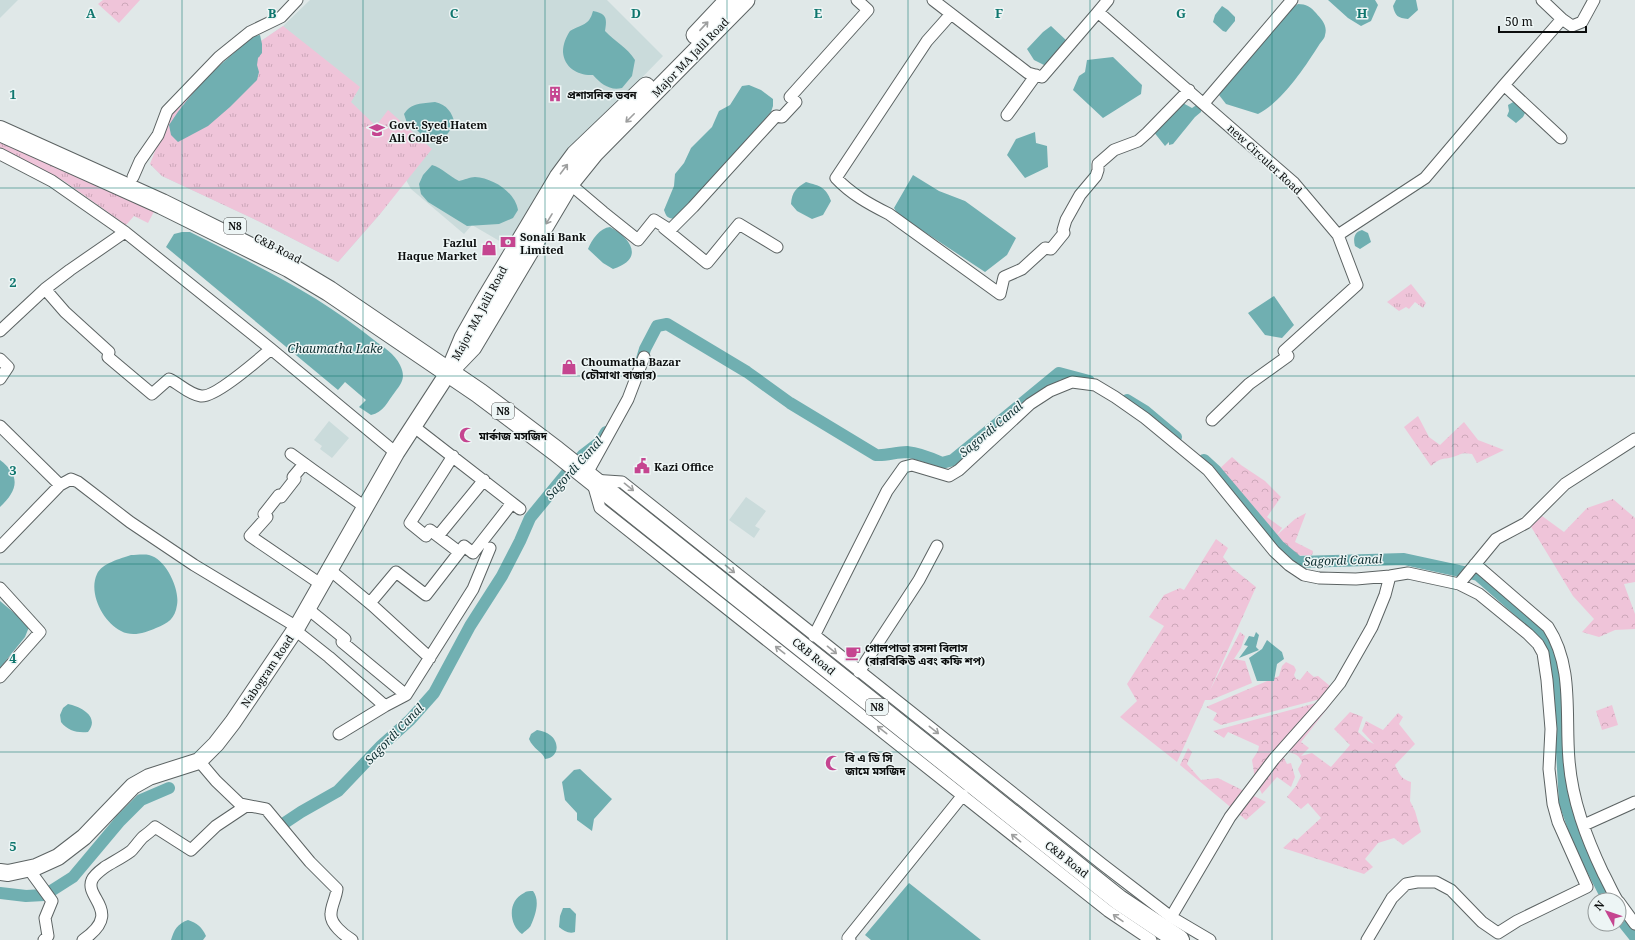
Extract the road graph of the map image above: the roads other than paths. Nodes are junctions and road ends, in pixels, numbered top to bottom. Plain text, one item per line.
1 (297, 0) edge
2 (728, 0) edge
3 (746, 0) edge
4 (857, 0) edge
5 (933, 0) edge
6 (1108, 0) edge
7 (1292, 0) edge
8 (1542, 0) edge
9 (1594, 0) edge
10 (1098, 12) junction
11 (951, 14) junction
12 (1562, 19) junction
13 (1036, 75) junction
14 (1504, 85) junction
15 (1189, 90) junction
16 (1204, 103) junction
17 (1007, 115) dead end
18 (0, 117) edge
19 (0, 131) edge
20 (1560, 138) dead end
21 (0, 154) edge
22 (133, 177) junction
23 (570, 184) junction
24 (654, 220) junction
25 (125, 232) junction
26 (1338, 235) junction
27 (777, 248) dead end
28 (45, 289) junction
29 (0, 331) edge
30 (272, 349) junction
31 (644, 357) dead end
32 (0, 359) edge
33 (448, 373) junction
34 (0, 379) edge
35 (1212, 420) dead end
36 (0, 426) edge
37 (413, 426) junction
38 (1635, 439) edge
39 (396, 453) junction
40 (292, 454) dead end
41 (453, 456) junction
42 (304, 464) junction
43 (586, 475) junction
44 (484, 480) junction
45 (60, 485) junction
46 (366, 507) junction
47 (438, 536) junction
48 (937, 546) dead end
49 (0, 547) edge
50 (490, 548) dead end
51 (459, 552) junction
52 (1475, 564) junction
53 (330, 570) junction
54 (1390, 576) junction
55 (322, 584) junction
56 (1459, 584) junction
57 (0, 588) edge
58 (370, 604) junction
59 (308, 609) junction
60 (296, 628) junction
61 (814, 636) junction
62 (430, 658) junction
63 (860, 672) junction
64 (0, 677) edge
65 (406, 696) junction
66 (385, 706) junction
67 (339, 734) dead end
68 (200, 761) junction
69 (963, 794) junction
70 (1635, 802) edge
71 (246, 806) junction
72 (1584, 826) junction
73 (28, 868) junction
74 (0, 872) edge
75 (1613, 892) edge
76 (1171, 917) junction
77 (46, 939) edge
78 (82, 940) edge
79 (352, 940) edge
80 (850, 940) edge
81 (1151, 940) edge
82 (1179, 940) edge
83 (1210, 940) edge
84 (1366, 940) edge

1 - 22 street
33 -> 2 main road, Major MA Jalil Road
3 -> 23 main road, Major MA Jalil Road
4 - 24 street
5 - 11 street
6 - 10 street
7 - 16 street
8 - 12 street
9 - 12 street
10 - 13 street
10 - 15 street, new Circuler Road
11 - 13 street
11 - 15 street
12 - 14 street
13 - 17 street
14 - 20 street
14 - 26 street
15 - 16 street, new Circuler Road
16 - 26 street, new Circuler Road
18 - 22 highway, C&B Road / N8
19 - 33 highway, C&B Road / N8
21 - 25 street
22 - 33 highway, C&B Road / N8
23 - 24 street
23 -> 33 main road, Major MA Jalil Road
24 - 27 street
25 - 28 street
25 - 30 street
26 - 35 street, new Circuler Road
28 - 29 street
28 - 30 street
30 - 39 street
31 - 43 street
32 - 34 street
33 - 37 main road, Nabogram Road
33 - 43 highway, C&B Road / N8
36 - 45 street
37 - 39 main road, Nabogram Road
37 - 41 street
38 - 52 street
39 - 46 main road, Nabogram Road
40 - 42 street
41 - 44 street
41 - 47 street
42 - 46 street
42 - 55 street
43 -> 61 street
69 -> 43 street
43 - 82 highway, C&B Road / N8
44 - 47 street
44 - 51 street
45 - 49 street
45 - 60 street
46 - 53 main road, Nabogram Road
47 - 51 street
48 - 63 street
50 - 62 street
51 - 58 street
52 - 56 street
52 - 72 street
53 - 55 main road, Nabogram Road
53 - 58 street
54 - 56 street
54 - 61 street
54 - 76 street
55 - 59 main road, Nabogram Road
56 - 84 street
57 - 64 street
58 - 62 street
59 - 60 main road, Nabogram Road
59 - 65 street
60 - 66 street
60 - 68 main road, Nabogram Road
61 -> 63 street
62 - 65 street
63 -> 76 street
65 - 66 street
66 - 67 street
68 - 71 street
68 - 73 main road, Nabogram Road
69 - 80 street
81 -> 69 street
70 - 72 street
71 - 78 street
71 - 79 street
72 - 75 street
73 - 74 main road, Nabogram Road
73 - 77 street
76 - 83 street

